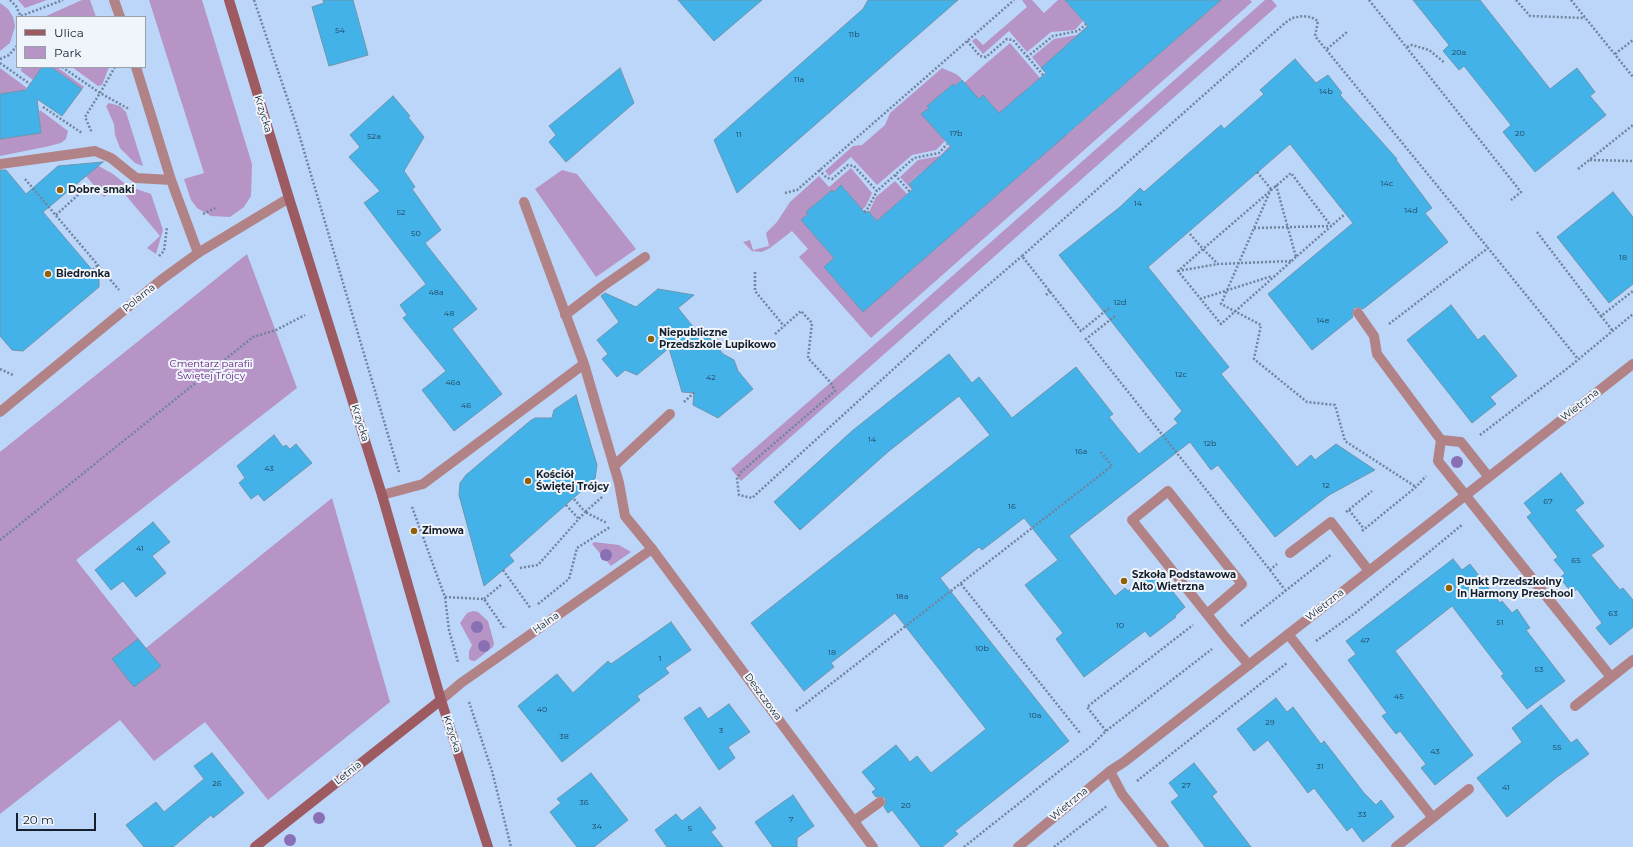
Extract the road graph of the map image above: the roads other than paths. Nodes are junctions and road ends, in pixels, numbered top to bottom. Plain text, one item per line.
1 (114, 0) edge
2 (229, 0) edge
3 (120, 16) edge
4 (136, 68) edge
5 (0, 164) edge
6 (171, 180) junction
7 (289, 198) junction
8 (524, 202) dead end
9 (198, 253) junction
10 (645, 257) dead end
11 (1358, 313) dead end
12 (565, 315) junction
13 (584, 364) junction
14 (1633, 364) edge
15 (0, 412) edge
16 (670, 414) dead end
17 (1441, 440) junction
18 (614, 466) junction
19 (1488, 476) junction
20 (382, 495) junction
21 (1465, 496) junction
22 (652, 549) junction
23 (1290, 553) road end
24 (1369, 571) junction
25 (1207, 614) junction
26 (1288, 634) junction
27 (1633, 660) edge
28 (1249, 665) junction
29 (1611, 677) junction
30 (441, 700) junction
31 (1575, 706) dead end
32 (1110, 771) junction
33 (1469, 789) dead end
34 (880, 802) dead end
35 (1433, 818) junction
36 (854, 822) junction
37 (255, 847) edge
38 (488, 847) edge
39 (873, 847) edge
40 (1018, 847) edge
41 (1164, 847) edge
42 (1396, 847) edge

1 - 3 street
2 - 7 street, Krzycka
4 - 6 street
5 - 6 street
6 - 9 street
7 - 9 street, Polarna
7 - 20 street, Krzycka
8 - 12 street, Deszczowa
9 - 15 street, Polarna
10 - 12 street
11 - 17 street
12 - 13 street, Deszczowa
13 - 18 street, Deszczowa
13 - 20 street
14 - 19 street, Wietrzna
16 - 18 street
17 - 19 street
17 - 21 street
18 - 22 street, Deszczowa
19 - 21 street, Wietrzna
20 - 30 street, Krzycka
21 - 24 street, Wietrzna
21 - 29 street
22 - 30 street, Halna
22 - 36 street, Deszczowa
23 - 24 street
24 - 26 street, Wietrzna
25 - 25 street
25 - 28 street
26 - 28 street, Wietrzna
26 - 35 street
27 - 29 street
28 - 32 street, Wietrzna
29 - 31 street
30 - 37 street, Letnia
30 - 38 street, Krzycka
32 - 40 street, Wietrzna
32 - 41 street
33 - 35 street
34 - 36 street
35 - 42 street
36 - 39 street, Deszczowa

